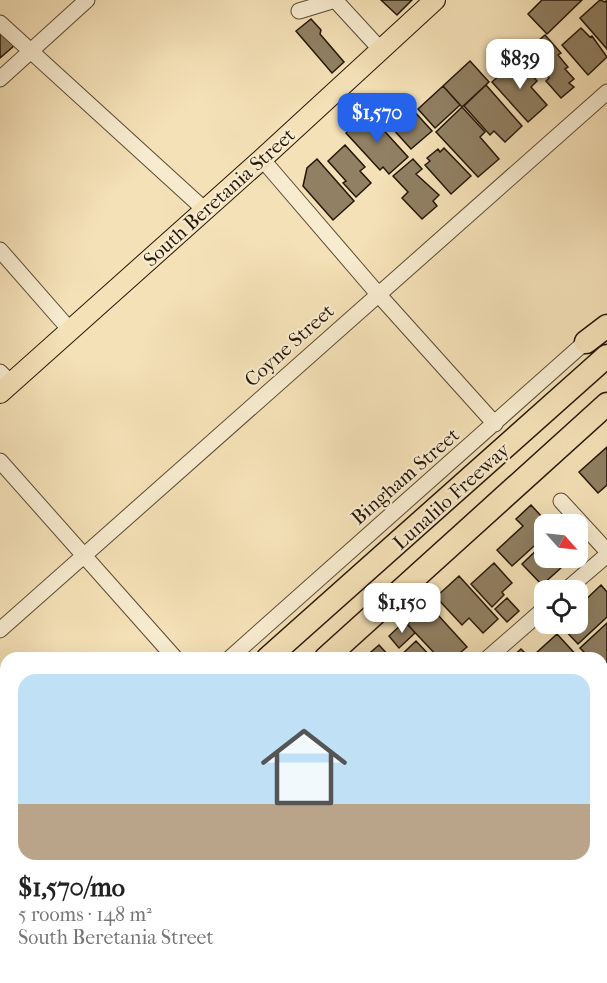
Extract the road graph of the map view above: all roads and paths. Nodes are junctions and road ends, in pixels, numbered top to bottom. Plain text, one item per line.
1 (87, 0) edge
2 (335, 0) edge
3 (435, 0) edge
4 (299, 11) dead end
5 (0, 23) edge
6 (381, 50) junction
7 (30, 51) junction
8 (0, 79) edge
9 (607, 92) edge
10 (262, 159) junction
11 (205, 210) junction
12 (0, 250) edge
13 (378, 294) junction
14 (607, 324) edge
15 (70, 330) junction
16 (586, 342) joint
17 (607, 356) edge
18 (4, 383) edge
19 (607, 404) edge
20 (495, 424) junction
21 (0, 460) edge
22 (561, 501) dead end
23 (607, 553) edge
24 (82, 556) junction
25 (578, 580) edge
26 (534, 618) edge
27 (0, 630) edge
28 (170, 652) edge
29 (237, 652) edge
30 (274, 652) edge
31 (333, 652) edge
32 (496, 652) edge

1 - 7 street
2 - 4 street
2 - 6 street
3 - 6 main road, South Beretania Street
5 - 7 street
6 - 10 main road, South Beretania Street
7 - 8 street
7 - 11 street
9 - 13 street, Coyne Street
10 - 11 main road, South Beretania Street
10 - 13 street
11 - 15 main road, South Beretania Street
12 - 15 street
13 - 20 street
13 - 24 street, Coyne Street
14 - 16 highway
15 - 18 main road, South Beretania Street
16 - 20 street, Bingham Street
17 - 30 highway, Lunalilo Freeway
19 - 31 highway, Lunalilo Freeway
20 - 29 street, Bingham Street
21 - 24 street
22 - 23 street
23 - 25 street
24 - 27 street, Coyne Street
24 - 28 street
26 - 32 street

